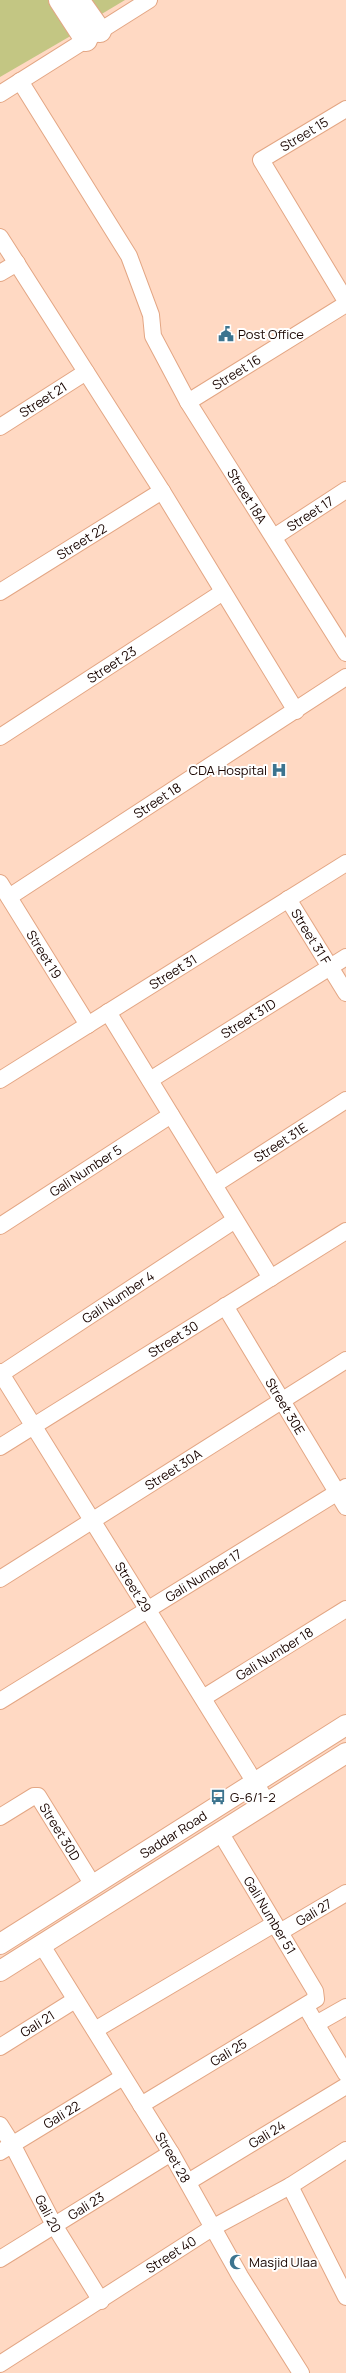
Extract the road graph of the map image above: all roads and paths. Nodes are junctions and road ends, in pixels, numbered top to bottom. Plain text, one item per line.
1 (60, 0) edge
2 (78, 0) edge
3 (149, 0) edge
4 (93, 35) junction
5 (20, 81) junction
6 (0, 94) edge
7 (346, 109) edge
8 (0, 237) edge
9 (16, 263) junction
10 (0, 273) edge
11 (346, 302) edge
12 (86, 372) junction
13 (188, 402) junction
14 (0, 427) edge
15 (162, 490) junction
16 (346, 490) edge
17 (274, 537) junction
18 (0, 592) edge
19 (223, 592) junction
20 (346, 653) edge
21 (346, 677) edge
22 (296, 711) junction
23 (0, 737) edge
24 (346, 863) edge
25 (0, 883) edge
26 (9, 897) junction
27 (288, 899) junction
28 (346, 957) edge
29 (330, 967) junction
30 (346, 994) edge
31 (108, 1012) junction
32 (88, 1025) junction
33 (0, 1080) edge
34 (150, 1080) junction
35 (346, 1100) edge
36 (171, 1115) junction
37 (214, 1185) junction
38 (236, 1220) junction
39 (0, 1226) edge
40 (346, 1231) edge
41 (271, 1278) junction
42 (225, 1306) junction
43 (346, 1360) edge
44 (1, 1373) edge
45 (282, 1400) junction
46 (33, 1425) junction
47 (0, 1447) edge
48 (342, 1490) edge
49 (346, 1507) edge
50 (92, 1521) junction
51 (0, 1579) edge
52 (346, 1609) edge
53 (147, 1610) junction
54 (202, 1698) junction
55 (0, 1701) edge
56 (346, 1725) edge
57 (346, 1753) edge
58 (255, 1783) junction
59 (267, 1802) junction
60 (0, 1817) edge
61 (220, 1832) junction
62 (93, 1885) junction
63 (346, 1892) edge
64 (277, 1928) junction
65 (0, 1944) edge
66 (41, 1944) junction
67 (0, 1971) edge
68 (75, 2000) junction
69 (311, 2003) junction
70 (346, 2006) edge
71 (316, 2024) junction
72 (95, 2030) junction
73 (0, 2047) edge
74 (346, 2074) edge
75 (124, 2077) junction
76 (346, 2086) edge
77 (141, 2105) junction
78 (0, 2125) edge
79 (6, 2148) edge
80 (346, 2150) edge
81 (171, 2153) junction
82 (188, 2182) junction
83 (290, 2186) junction
84 (54, 2225) junction
85 (212, 2228) junction
86 (0, 2259) edge
87 (340, 2275) edge
88 (346, 2297) edge
89 (101, 2301) junction
90 (0, 2364) edge
91 (301, 2373) edge

1 - 4 main road
2 - 4 main road
3 - 4 street
4 - 5 street
5 - 6 street
5 - 13 street, Street 18A
7 - 11 street, Street 15
8 - 9 street
9 - 10 street
9 - 12 street
11 - 13 street, Street 16
12 - 14 street, Street 21
12 - 15 street
13 - 17 street, Street 18A
15 - 18 street, Street 22
15 - 19 street
16 - 17 street, Street 17
17 - 20 street, Street 18A
19 - 22 street
19 - 23 street, Street 23
21 - 22 street, Street 18
22 - 26 street, Street 18
24 - 27 street, Street 31
25 - 26 street, Street 19
26 - 32 street, Street 19
27 - 29 street, Street 31 F
27 - 31 street, Street 31
28 - 29 street, Street 31D
29 - 30 street, Street 31 F
29 - 34 street, Street 31D
31 - 32 street, Street 31
31 - 34 street
32 - 33 street, Street 31
34 - 36 street
35 - 37 street, Street 31E
36 - 37 street
36 - 39 street, Gali Number 5
37 - 38 street
38 - 41 street
38 - 44 street, Gali Number 4
40 - 41 street, Street 30
41 - 42 street, Street 30
42 - 45 street, Street 30E
42 - 46 street, Street 30
43 - 45 street, Street 30A
44 - 46 street, Street 29
45 - 48 street, Street 30E
45 - 50 street, Street 30A
46 - 47 street, Street 30
46 - 50 street, Street 29
48 - 49 street, Street 30E
48 - 53 street, Gali Number 17
50 - 51 street, Street 30A
50 - 53 street, Street 29
52 - 54 street, Gali Number 18
53 - 54 street, Street 29
53 - 55 street, Gali Number 17
54 - 58 street, Street 29
56 - 58 street, Saddar Road
57 - 59 street, Saddar Road
58 - 59 street, Street 29
58 - 62 street, Saddar Road
59 - 61 street, Saddar Road
60 - 62 street, Street 30D
61 - 64 street, Gali Number 51
61 - 66 street, Saddar Road
62 - 65 street, Saddar Road
63 - 64 street, Gali 27
64 - 69 street, Gali Number 51
64 - 72 street, Gali 27
66 - 67 street, Saddar Road
66 - 68 street, Street 28
68 - 72 street, Street 28
68 - 73 street, Gali 21
69 - 71 street, Gali Number 51
69 - 77 street, Gali 25
70 - 71 street
71 - 74 street, Gali Number 51
72 - 75 street, Street 28
75 - 77 street, Street 28
75 - 79 street, Gali 22
76 - 82 street, Gali 24
77 - 81 street, Street 28
78 - 79 street, Gali 20
79 - 84 street, Gali 20
80 - 83 street, Street 40
81 - 82 street, Street 28
81 - 84 street, Gali 23
82 - 85 street, Street 28
83 - 85 street, Street 40
83 - 87 street
84 - 86 street, Gali 23
84 - 89 street, Gali 20
85 - 89 street, Street 40
85 - 91 street, Street 28
87 - 88 street
89 - 90 street, Street 40

